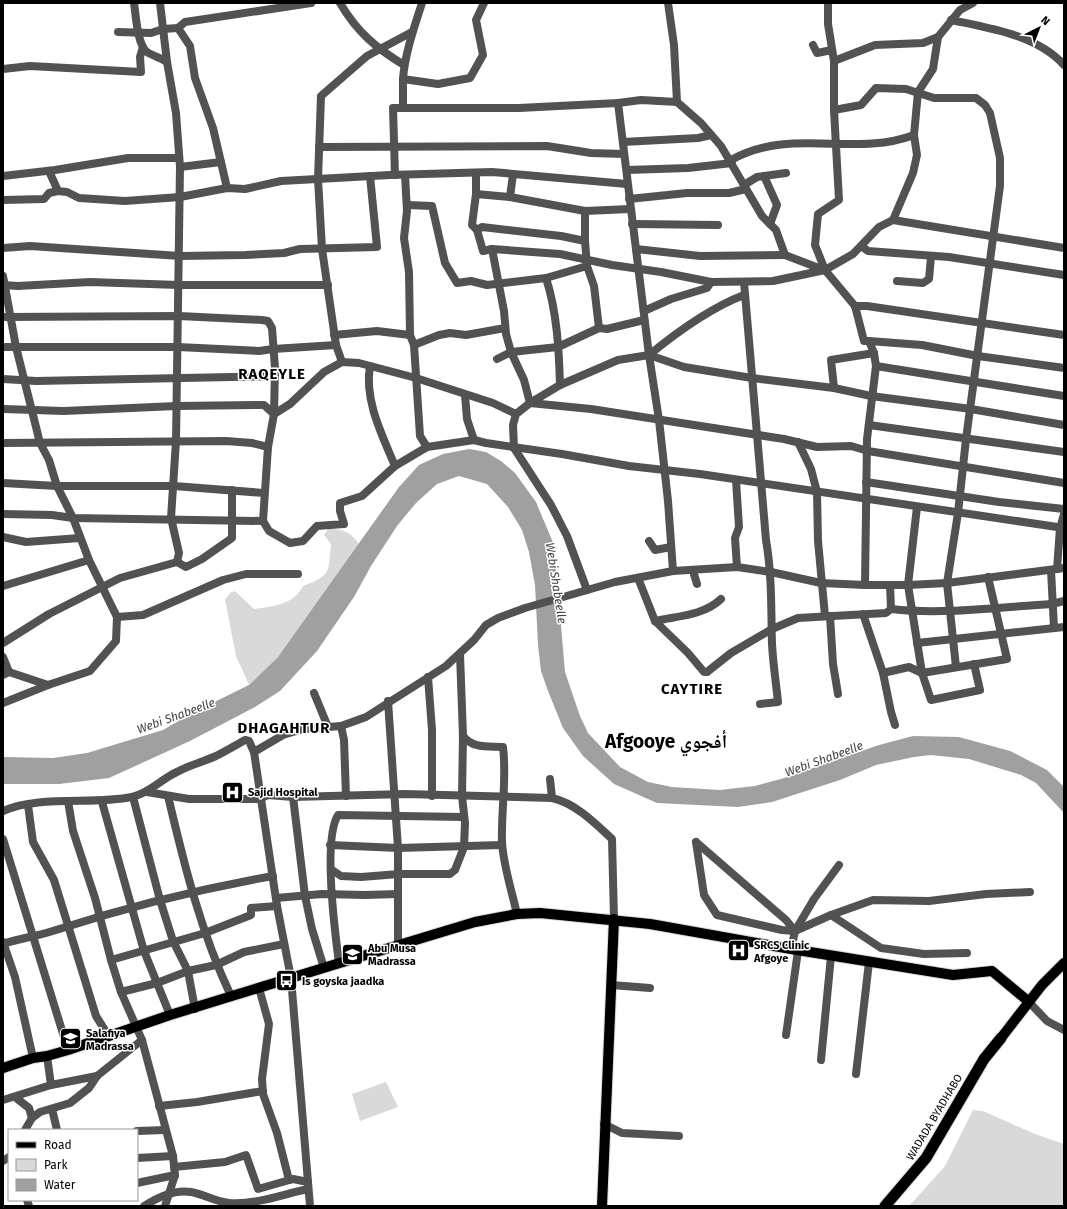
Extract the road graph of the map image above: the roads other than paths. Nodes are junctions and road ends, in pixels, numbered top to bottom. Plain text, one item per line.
1 (134, 3) edge
2 (160, 3) edge
3 (311, 3) edge
4 (340, 3) edge
5 (422, 3) edge
6 (484, 3) edge
7 (668, 3) edge
8 (828, 3) edge
9 (966, 3) edge
10 (973, 3) edge
11 (960, 10) junction
12 (951, 20) junction
13 (178, 28) junction
14 (163, 29) junction
15 (118, 32) dead end
16 (138, 32) junction
17 (412, 32) junction
18 (938, 37) junction
19 (813, 45) dead end
20 (143, 47) junction
21 (379, 50) junction
22 (832, 50) junction
23 (834, 61) junction
24 (167, 62) junction
25 (1064, 64) edge
26 (404, 65) junction
27 (3, 69) edge
28 (403, 79) junction
29 (918, 92) junction
30 (677, 102) junction
31 (618, 103) junction
32 (403, 108) junction
33 (834, 110) junction
34 (711, 135) junction
35 (914, 135) junction
36 (623, 142) junction
37 (836, 143) junction
38 (320, 147) junction
39 (395, 147) junction
40 (624, 154) junction
41 (179, 158) junction
42 (222, 162) junction
43 (731, 162) junction
44 (180, 167) junction
45 (627, 170) junction
46 (49, 171) junction
47 (476, 173) junction
48 (786, 173) dead end
49 (513, 174) junction
50 (395, 175) junction
51 (3, 176) edge
52 (370, 176) junction
53 (405, 176) junction
54 (764, 176) junction
55 (318, 179) junction
56 (627, 184) junction
57 (745, 187) junction
58 (227, 188) junction
59 (58, 191) junction
60 (476, 194) junction
61 (180, 197) junction
62 (510, 197) junction
63 (629, 199) junction
64 (3, 200) edge
65 (407, 205) junction
66 (630, 209) junction
67 (585, 211) junction
68 (893, 220) junction
69 (632, 224) junction
70 (770, 224) junction
71 (718, 225) dead end
72 (476, 230) junction
73 (993, 236) junction
74 (585, 241) junction
75 (860, 246) junction
76 (3, 248) edge
77 (1064, 248) edge
78 (322, 249) junction
79 (492, 249) junction
80 (636, 249) junction
81 (785, 255) junction
82 (180, 256) junction
83 (931, 257) junction
84 (587, 262) junction
85 (990, 265) junction
86 (638, 269) junction
87 (825, 270) junction
88 (1064, 275) edge
89 (546, 278) junction
90 (3, 282) edge
91 (711, 282) junction
92 (744, 282) junction
93 (897, 282) dead end
94 (498, 284) junction
95 (179, 285) junction
96 (328, 285) junction
97 (744, 295) junction
98 (855, 306) junction
99 (644, 311) junction
100 (179, 316) junction
101 (7, 317) edge
102 (644, 320) junction
103 (982, 323) junction
104 (505, 328) junction
105 (599, 328) junction
106 (334, 335) junction
107 (410, 335) junction
108 (1064, 335) edge
109 (869, 341) junction
110 (336, 345) junction
111 (414, 345) junction
112 (3, 347) edge
113 (16, 347) junction
114 (178, 347) junction
115 (558, 347) junction
116 (273, 349) junction
117 (511, 352) junction
118 (874, 353) junction
119 (649, 355) junction
120 (978, 356) junction
121 (497, 359) dead end
122 (342, 362) junction
123 (370, 366) junction
124 (876, 366) junction
125 (1064, 368) edge
126 (275, 376) junction
127 (177, 377) junction
128 (416, 378) junction
129 (752, 378) junction
130 (3, 379) edge
131 (24, 380) junction
132 (974, 382) junction
133 (560, 385) junction
134 (834, 388) junction
135 (465, 394) junction
136 (871, 396) junction
137 (1064, 396) edge
138 (530, 403) junction
139 (176, 406) junction
140 (3, 409) edge
141 (31, 409) junction
142 (971, 409) junction
143 (274, 414) junction
144 (516, 414) junction
145 (659, 420) junction
146 (869, 425) junction
147 (1064, 425) edge
148 (757, 435) junction
149 (966, 439) junction
150 (474, 440) junction
151 (176, 441) junction
152 (798, 442) junction
153 (3, 443) edge
154 (40, 443) junction
155 (268, 447) junction
156 (427, 447) junction
157 (514, 448) junction
158 (868, 451) junction
159 (1064, 452) edge
160 (395, 466) junction
161 (963, 467) junction
162 (665, 471) junction
163 (736, 480) junction
164 (866, 482) junction
165 (1064, 482) edge
166 (3, 483) edge
167 (761, 484) junction
168 (57, 486) junction
169 (174, 486) junction
170 (232, 490) junction
171 (817, 492) junction
172 (264, 494) junction
173 (959, 495) junction
174 (865, 500) junction
175 (917, 507) junction
176 (1064, 509) edge
177 (958, 513) junction
178 (3, 514) edge
179 (1064, 514) edge
180 (73, 518) junction
181 (171, 518) junction
182 (232, 521) junction
183 (263, 521) junction
184 (1062, 528) edge
185 (3, 537) edge
186 (80, 538) junction
187 (649, 542) dead end
188 (671, 547) junction
189 (89, 560) junction
190 (177, 562) junction
191 (737, 567) junction
192 (1057, 569) edge
193 (673, 571) junction
194 (693, 571) junction
195 (771, 572) junction
196 (298, 574) dead end
197 (988, 577) junction
198 (638, 578) junction
199 (821, 583) junction
200 (947, 583) junction
201 (697, 584) dead end
202 (865, 585) junction
203 (890, 585) junction
204 (908, 585) junction
205 (3, 586) edge
206 (103, 586) junction
207 (587, 590) junction
208 (720, 599) dead end
209 (1064, 601) edge
210 (1052, 604) junction
211 (994, 608) junction
212 (891, 609) junction
213 (949, 610) junction
214 (912, 611) junction
215 (863, 614) junction
216 (118, 616) junction
217 (828, 616) junction
218 (655, 621) junction
219 (1064, 627) edge
220 (1054, 628) junction
221 (772, 629) junction
222 (1000, 635) junction
223 (952, 640) junction
224 (3, 643) edge
225 (918, 643) junction
226 (460, 654) junction
227 (3, 658) edge
228 (974, 664) junction
229 (956, 667) junction
230 (6, 673) edge
231 (883, 673) junction
232 (922, 673) junction
233 (428, 677) junction
234 (48, 685) junction
235 (314, 693) dead end
236 (838, 694) dead end
237 (388, 701) junction
238 (3, 703) edge
239 (760, 704) dead end
240 (896, 725) dead end
241 (341, 726) junction
242 (328, 727) junction
243 (463, 736) junction
244 (254, 752) junction
245 (550, 779) dead end
246 (147, 792) junction
247 (395, 795) junction
248 (168, 796) junction
249 (346, 796) junction
250 (432, 796) junction
251 (462, 796) junction
252 (133, 797) junction
253 (293, 797) junction
254 (502, 797) junction
255 (552, 798) junction
256 (260, 799) junction
257 (68, 801) junction
258 (102, 802) junction
259 (28, 805) junction
260 (3, 810) edge
261 (396, 816) junction
262 (464, 817) junction
263 (3, 839) edge
264 (330, 845) junction
265 (502, 845) junction
266 (464, 847) junction
267 (398, 848) junction
268 (839, 865) dead end
269 (332, 870) junction
270 (398, 874) junction
271 (273, 876) junction
272 (1030, 892) dead end
273 (194, 893) junction
274 (333, 894) junction
275 (398, 894) junction
276 (304, 896) junction
277 (160, 900) junction
278 (277, 902) junction
279 (131, 908) junction
280 (517, 914) junction
281 (831, 915) junction
282 (99, 916) junction
283 (614, 919) junction
284 (68, 925) junction
285 (794, 930) junction
286 (205, 934) junction
287 (32, 936) junction
288 (173, 941) junction
289 (3, 943) edge
290 (284, 944) junction
291 (398, 945) junction
292 (794, 950) junction
293 (144, 951) junction
294 (967, 952) dead end
295 (831, 956) junction
296 (111, 960) junction
297 (869, 962) junction
298 (339, 963) junction
299 (1064, 963) edge
300 (216, 964) junction
301 (324, 968) junction
302 (188, 972) junction
303 (291, 978) junction
304 (157, 983) junction
305 (611, 985) junction
306 (259, 988) junction
307 (650, 988) dead end
308 (122, 992) junction
309 (231, 996) junction
310 (1028, 1001) junction
311 (195, 1008) junction
312 (170, 1015) junction
313 (137, 1027) junction
314 (1064, 1030) edge
315 (108, 1035) junction
316 (786, 1035) dead end
317 (1001, 1038) junction
318 (142, 1040) junction
319 (68, 1050) junction
320 (47, 1056) junction
321 (33, 1058) junction
322 (821, 1060) dead end
323 (3, 1068) edge
324 (856, 1074) dead end
325 (97, 1076) junction
326 (51, 1085) junction
327 (263, 1091) junction
328 (15, 1097) junction
329 (3, 1100) edge
330 (159, 1106) junction
331 (52, 1109) junction
332 (32, 1118) junction
333 (604, 1124) junction
334 (26, 1129) edge
335 (57, 1129) edge
336 (165, 1130) junction
337 (138, 1131) edge
338 (679, 1136) dead end
339 (173, 1156) junction
340 (138, 1158) edge
341 (174, 1171) junction
342 (288, 1180) junction
343 (138, 1182) edge
344 (308, 1186) junction
345 (170, 1193) junction
346 (229, 1205) edge
347 (144, 1206) edge
348 (165, 1206) edge
349 (310, 1206) edge
350 (602, 1206) edge
351 (885, 1206) edge
352 (895, 1206) edge

1 - 16 street
2 - 14 street
3 - 13 street
4 - 21 street
5 - 17 street
6 - 28 street
7 - 30 street
8 - 22 street
9 - 11 street
10 - 11 street
11 - 12 street
12 - 18 street
12 - 25 street
13 - 14 street
13 - 42 street
14 - 16 street
14 - 24 street
15 - 16 street
16 - 20 street
17 - 21 street
17 - 26 street
18 - 23 street
18 - 29 street
19 - 22 street
20 - 24 street
20 - 27 street
21 - 26 street
21 - 38 street
22 - 23 street
23 - 33 street
24 - 41 street
26 - 28 street
28 - 32 street
29 - 33 street
29 - 35 street
29 - 73 street
30 - 31 street
30 - 34 street
31 - 32 street
31 - 36 street
32 - 39 street
33 - 37 street
34 - 36 street
34 - 43 street
35 - 37 street
35 - 68 street
36 - 40 street
37 - 43 street
37 - 87 street
38 - 39 street
38 - 55 street
39 - 40 street
39 - 50 street
40 - 45 street
41 - 44 street
41 - 46 street
42 - 44 street
42 - 58 street
43 - 45 street
43 - 57 street
44 - 61 street
45 - 56 street
46 - 51 street
46 - 59 street
47 - 49 street
47 - 53 street
47 - 60 street
48 - 54 street
49 - 56 street
49 - 62 street
50 - 52 street
50 - 53 street
52 - 55 street
52 - 78 street
53 - 65 street
54 - 57 street
54 - 70 street
55 - 58 street
55 - 78 street
56 - 63 street
57 - 63 street
57 - 70 street
58 - 61 street
59 - 61 street
59 - 64 street
60 - 62 street
60 - 72 street
61 - 82 street
62 - 67 street
63 - 66 street
65 - 94 street
65 - 107 street
66 - 67 street
66 - 69 street
67 - 74 street
68 - 73 street
68 - 75 street
69 - 71 street
69 - 80 street
70 - 81 street
72 - 74 street
72 - 79 street
73 - 77 street
73 - 85 street
74 - 84 street
75 - 83 street
75 - 87 street
76 - 82 street
78 - 82 street
78 - 96 street
79 - 84 street
79 - 94 street
80 - 81 street
80 - 86 street
81 - 87 street
82 - 95 street
83 - 85 street
83 - 93 street
84 - 86 street
84 - 89 street
84 - 105 street
85 - 88 street
85 - 103 street
86 - 91 street
86 - 99 street
87 - 92 street
87 - 98 street
89 - 94 street
89 - 115 street
90 - 95 street
90 - 101 street
91 - 92 street
91 - 99 street
92 - 97 street
94 - 104 street
95 - 96 street
95 - 100 street
96 - 106 street
97 - 119 street
97 - 129 street
98 - 103 street
98 - 109 street
99 - 102 street
100 - 101 street
100 - 114 street
100 - 116 street
101 - 113 street
102 - 105 street
102 - 119 street
103 - 108 street
103 - 120 street
104 - 111 street
104 - 117 street
105 - 115 street
106 - 107 street
106 - 110 street
107 - 111 street
109 - 118 street
109 - 120 street
110 - 116 street
110 - 122 street
111 - 128 street
112 - 113 street
113 - 114 street
113 - 131 street
114 - 116 street
114 - 127 street
115 - 117 street
115 - 133 street
116 - 126 street
117 - 121 street
117 - 138 street
118 - 124 street
118 - 134 street
119 - 129 street
119 - 133 street
119 - 145 street
120 - 125 street
120 - 132 street
122 - 123 street
122 - 143 street
123 - 128 street
123 - 160 street
124 - 132 street
124 - 136 street
126 - 127 street
126 - 143 street
127 - 131 street
127 - 139 street
128 - 135 street
128 - 156 street
129 - 134 street
129 - 148 street
130 - 131 street
131 - 141 street
132 - 137 street
132 - 142 street
133 - 138 street
134 - 136 street
135 - 144 street
135 - 150 street
136 - 142 street
136 - 146 street
138 - 144 street
138 - 145 street
139 - 141 street
139 - 143 street
139 - 151 street
140 - 141 street
141 - 154 street
142 - 147 street
142 - 149 street
143 - 155 street
144 - 157 street
145 - 148 street
145 - 162 street
146 - 149 street
146 - 158 street
148 - 152 street
148 - 167 street
149 - 159 street
149 - 161 street
150 - 156 street
150 - 157 street
151 - 154 street
151 - 155 street
151 - 169 street
152 - 158 street
152 - 171 street
153 - 154 street
154 - 168 street
155 - 172 street
156 - 160 street
157 - 162 street
157 - 207 street
158 - 161 street
158 - 164 street
160 - 183 street
161 - 165 street
161 - 173 street
162 - 163 street
162 - 188 street
163 - 167 street
163 - 191 street
164 - 173 street
164 - 174 street
166 - 168 street
167 - 171 street
167 - 195 street
168 - 169 street
168 - 180 street
169 - 170 street
169 - 181 street
170 - 172 street
170 - 182 street
171 - 174 street
171 - 199 street
172 - 183 street
173 - 176 street
173 - 177 street
174 - 175 street
174 - 202 street
175 - 177 street
175 - 204 street
177 - 184 street
177 - 200 street
178 - 180 street
179 - 184 street
180 - 181 street
180 - 186 street
181 - 182 street
181 - 190 street
182 - 183 street
182 - 190 street
184 - 192 street
185 - 186 street
186 - 189 street
187 - 188 street
188 - 193 street
189 - 205 street
189 - 206 street
190 - 206 street
191 - 194 street
191 - 195 street
192 - 197 street
192 - 210 street
193 - 194 street
193 - 198 street
194 - 201 street
195 - 199 street
195 - 221 street
196 - 216 street
197 - 200 street
197 - 211 street
198 - 207 street
198 - 218 street
199 - 202 street
199 - 217 street
200 - 204 street
200 - 213 street
202 - 203 street
203 - 204 street
203 - 212 street
204 - 214 street
206 - 216 street
206 - 224 street
207 - 226 street
208 - 218 street
209 - 210 street
210 - 211 street
210 - 220 street
211 - 213 street
211 - 222 street
212 - 214 street
212 - 215 street
213 - 214 street
213 - 223 street
214 - 225 street
215 - 217 street
215 - 231 street
216 - 234 street
217 - 221 street
217 - 236 street
218 - 221 street
219 - 220 street
220 - 222 street
221 - 239 street
222 - 223 street
222 - 228 street
223 - 225 street
223 - 229 street
225 - 232 street
226 - 233 street
226 - 243 street
227 - 230 street
228 - 229 street
228 - 232 street
229 - 232 street
230 - 234 street
231 - 232 street
231 - 240 street
233 - 237 street
233 - 250 street
234 - 238 street
235 - 242 street
237 - 241 street
237 - 247 street
241 - 242 street
241 - 249 street
242 - 244 street
243 - 251 street
243 - 254 street
244 - 246 street
244 - 256 street
245 - 255 street
246 - 248 street
246 - 252 street
247 - 249 street
247 - 250 street
247 - 261 street
248 - 256 street
248 - 273 street
249 - 253 street
250 - 251 street
251 - 254 street
251 - 262 street
252 - 258 street
252 - 277 street
253 - 256 street
253 - 276 street
254 - 255 street
254 - 265 street
255 - 283 street
256 - 271 street
257 - 258 street
257 - 259 street
257 - 282 street
258 - 279 street
259 - 260 street
259 - 284 street
261 - 262 street
261 - 264 street
261 - 267 street
262 - 266 street
263 - 287 street
264 - 267 street
264 - 269 street
265 - 266 street
265 - 280 street
266 - 267 street
266 - 270 street
267 - 270 street
268 - 285 street
269 - 270 street
269 - 274 street
270 - 275 street
271 - 273 street
271 - 278 street
272 - 281 street
273 - 277 street
273 - 286 street
274 - 275 street
274 - 276 street
274 - 298 street
275 - 291 street
276 - 278 street
276 - 301 street
277 - 279 street
277 - 288 street
278 - 286 street
278 - 290 street
279 - 282 street
279 - 293 street
280 - 283 main road
280 - 291 main road
281 - 285 street
281 - 294 street
282 - 284 street
282 - 296 street
283 - 292 main road
283 - 305 main road
284 - 287 street
284 - 315 street
285 - 285 street
285 - 292 street
286 - 288 street
286 - 300 street
287 - 289 street
287 - 319 street
288 - 293 street
288 - 302 street
289 - 321 street
290 - 300 street
290 - 303 street
291 - 298 main road
292 - 295 main road
292 - 316 street
293 - 296 street
293 - 304 street
295 - 297 main road
295 - 322 street
296 - 308 street
297 - 310 main road
297 - 324 street
298 - 301 main road
299 - 310 main road, WADADA BYADHABO
300 - 302 street
300 - 309 street
301 - 303 main road
302 - 304 street
302 - 311 street
303 - 306 main road
303 - 344 street
304 - 308 street
304 - 312 street
305 - 307 street
305 - 333 main road
306 - 309 main road
306 - 327 street
308 - 313 street
309 - 311 main road
310 - 314 street
310 - 317 main road, WADADA BYADHABO
311 - 312 main road
312 - 313 main road
313 - 315 main road
313 - 318 street
315 - 319 main road
317 - 351 highway, WADADA BYADHABO
317 - 352 highway, WADADA BYADHABO
318 - 325 street
318 - 330 street
319 - 320 main road
320 - 321 main road
320 - 326 street
321 - 323 main road
325 - 326 street
325 - 331 street
326 - 328 street
327 - 330 street
327 - 342 street
328 - 329 street
328 - 332 street
330 - 336 street
331 - 332 street
331 - 335 street
332 - 334 street
333 - 338 street
333 - 350 main road
336 - 337 street
336 - 339 street
339 - 340 street
339 - 341 street
341 - 342 street
341 - 343 street
341 - 345 street
342 - 344 street
344 - 346 street
344 - 349 street
345 - 346 street
345 - 347 street
345 - 348 street

